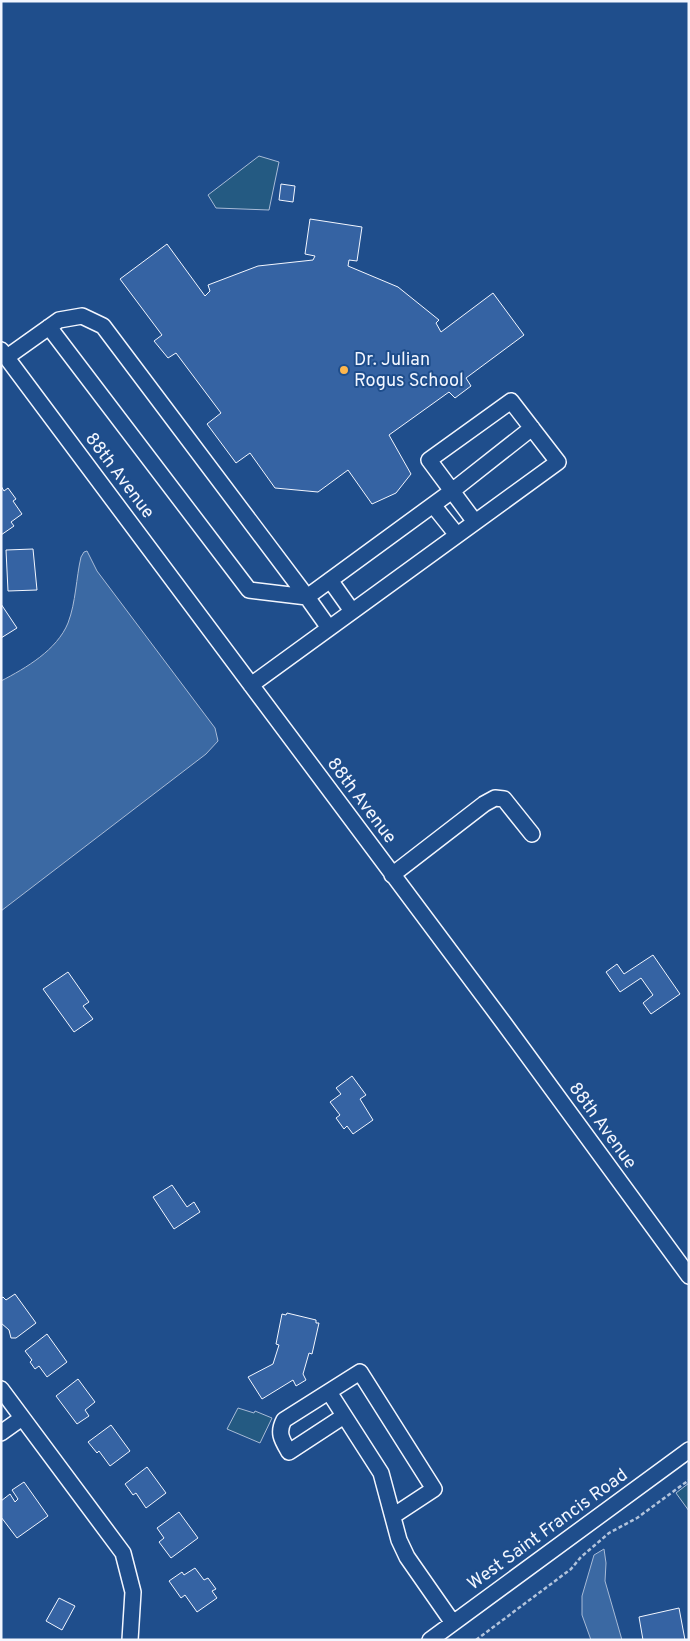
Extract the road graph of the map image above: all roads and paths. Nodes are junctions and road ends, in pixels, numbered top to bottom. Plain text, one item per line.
1 (49, 328) junction
2 (4, 354) edge
3 (532, 428) junction
4 (452, 491) junction
5 (433, 505) junction
6 (475, 522) junction
7 (457, 535) junction
8 (330, 580) junction
9 (307, 597) junction
10 (352, 610) junction
11 (329, 628) junction
12 (251, 685) junction
13 (532, 834) dead end
14 (392, 875) junction
15 (689, 1276) edge
16 (1, 1389) edge
17 (329, 1392) junction
18 (344, 1416) junction
19 (22, 1418) junction
20 (1, 1433) edge
21 (689, 1450) edge
22 (689, 1480) edge
23 (393, 1516) junction
24 (452, 1623) junction
25 (130, 1640) edge
26 (430, 1640) edge
27 (476, 1640) edge

1 - 2 street
1 - 9 street
1 - 9 street
2 - 12 street, 88th Avenue
3 - 4 street
3 - 4 street
3 - 6 street
4 - 5 street
4 - 6 street
5 - 7 street
5 - 8 street
6 - 7 street
7 - 10 street
8 - 9 street
8 - 10 street
9 - 11 street
10 - 11 street
11 - 12 street
12 - 14 street, 88th Avenue
13 - 14 street
14 - 15 street, 88th Avenue
16 - 19 street
17 - 18 street
17 - 18 street
17 - 23 street
18 - 23 street
19 - 20 street
19 - 25 street
21 - 24 street, West Saint Francis Road
22 - 27 path
23 - 24 street
24 - 26 street, West Saint Francis Road

